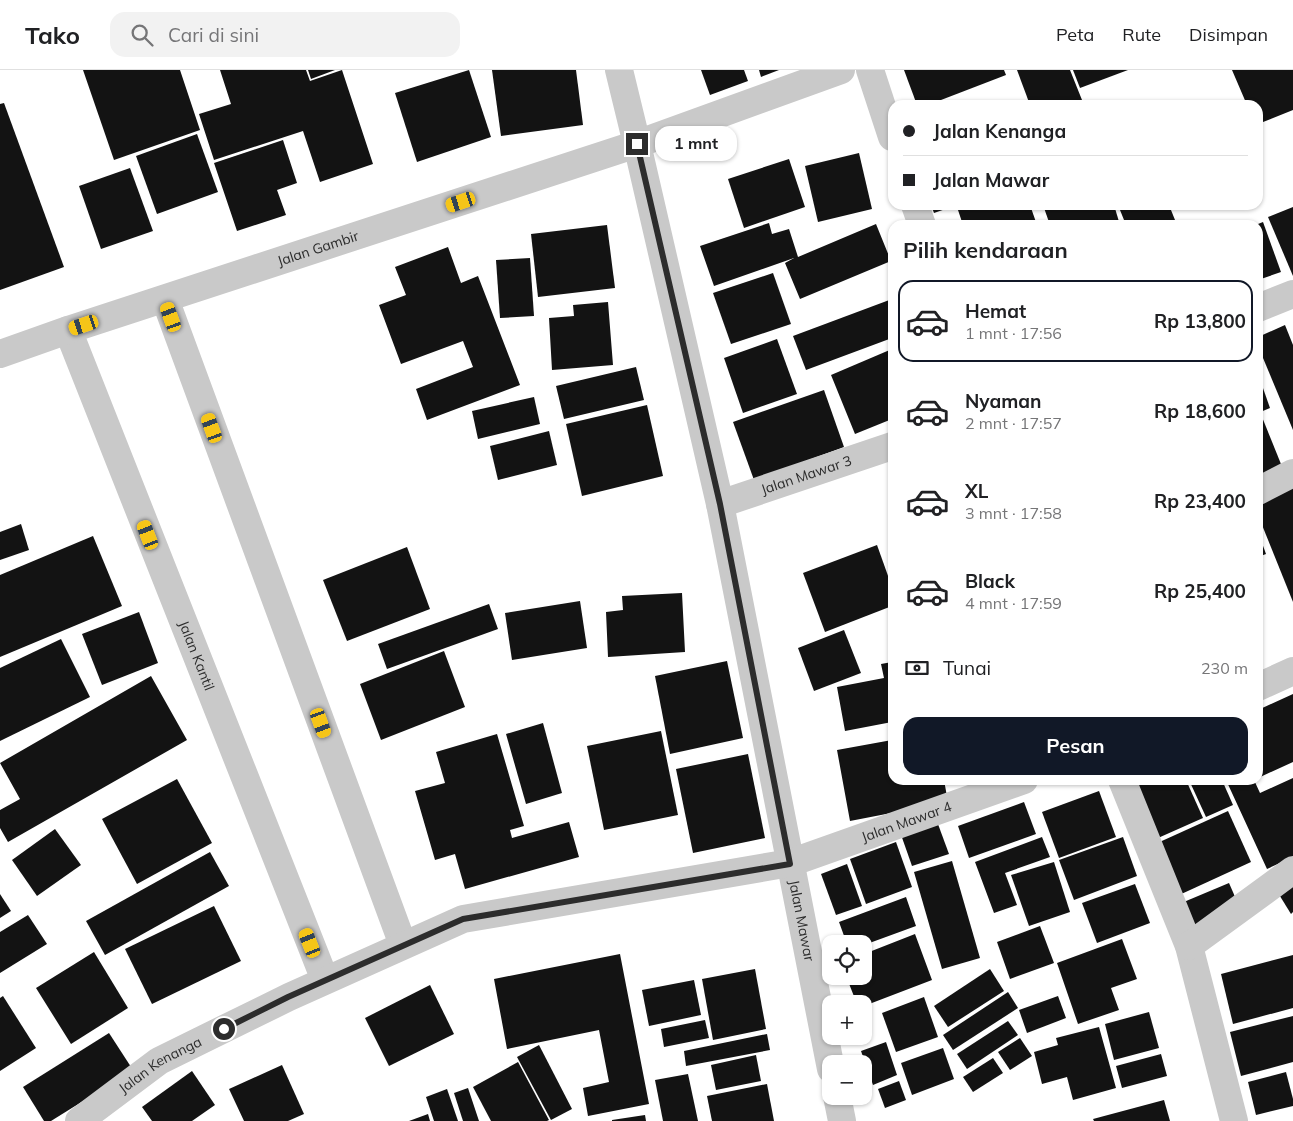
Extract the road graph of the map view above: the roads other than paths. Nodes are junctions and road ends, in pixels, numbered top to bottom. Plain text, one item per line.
1 (619, 70) edge
2 (870, 70) edge
3 (834, 71) edge
4 (888, 125) edge
5 (637, 144) junction
6 (1293, 294) edge
7 (164, 299) junction
8 (1263, 306) edge
9 (68, 330) junction
10 (0, 354) edge
11 (888, 447) edge
12 (1293, 473) edge
13 (1263, 488) edge
14 (720, 504) junction
15 (1293, 671) edge
16 (1263, 685) edge
17 (1010, 785) edge
18 (1124, 785) edge
19 (790, 864) junction
20 (1293, 870) edge
21 (403, 945) junction
22 (1189, 946) junction
23 (325, 980) junction
24 (828, 1055) edge
25 (839, 1105) edge
26 (79, 1121) edge
27 (842, 1121) edge
28 (1234, 1121) edge

1 - 5 street, Jalan Mawar
2 - 4 street
3 - 5 street, Jalan Gambir
5 - 7 street, Jalan Gambir
5 - 14 street, Jalan Mawar
6 - 8 street
7 - 9 street, Jalan Gambir
7 - 21 street
9 - 10 street, Jalan Gambir
9 - 23 street, Jalan Kantil
11 - 14 street, Jalan Mawar 3
12 - 13 street
14 - 19 street, Jalan Mawar
15 - 16 street
17 - 19 street, Jalan Mawar 4
18 - 22 street
19 - 21 street, Jalan Kenanga
19 - 24 street, Jalan Mawar
20 - 22 street
21 - 23 street, Jalan Kenanga
22 - 28 street
23 - 26 street, Jalan Kenanga
25 - 27 street

